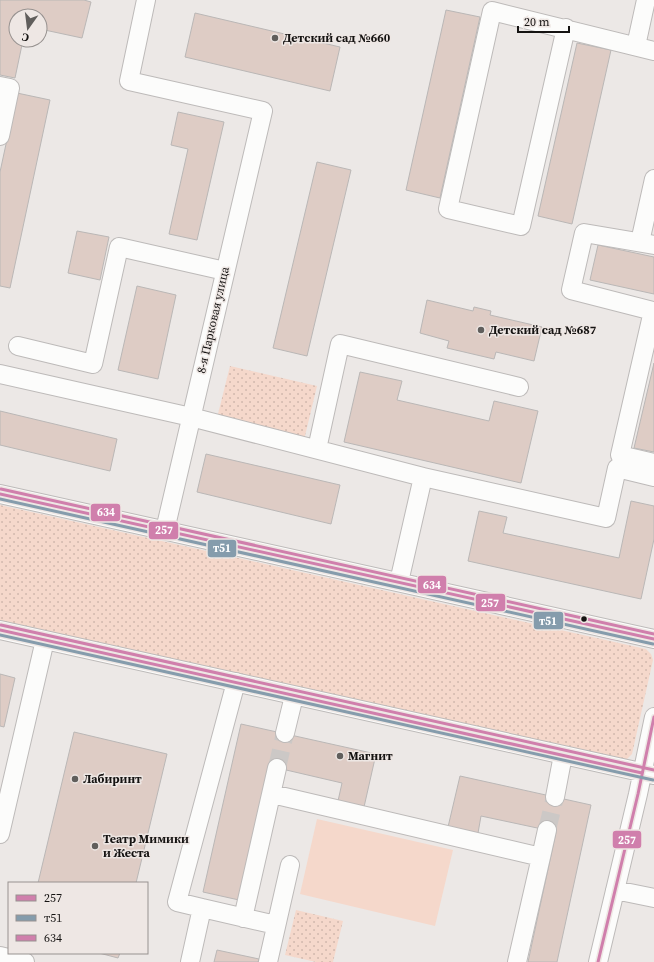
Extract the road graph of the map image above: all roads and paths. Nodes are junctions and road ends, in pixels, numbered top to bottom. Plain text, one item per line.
1 (146, 0) edge
2 (646, 0) edge
3 (566, 28) junction
4 (636, 46) junction
5 (654, 51) edge
6 (0, 86) edge
7 (0, 136) edge
8 (654, 179) edge
9 (647, 244) edge
10 (225, 271) junction
11 (18, 346) dead end
12 (0, 374) edge
13 (519, 387) dead end
14 (191, 417) junction
15 (317, 449) junction
16 (654, 463) edge
17 (423, 477) junction
18 (654, 477) edge
19 (0, 494) edge
20 (165, 530) junction
21 (399, 582) junction
22 (0, 630) edge
23 (654, 639) edge
24 (45, 640) junction
25 (236, 682) junction
26 (294, 696) junction
27 (654, 717) edge
28 (285, 734) tunnel mouth
29 (563, 755) junction
30 (277, 768) tunnel mouth
31 (648, 774) edge
32 (272, 794) junction
33 (555, 797) tunnel mouth
34 (547, 830) tunnel mouth
35 (0, 834) edge
36 (542, 857) junction
37 (290, 865) dead end
38 (615, 890) junction
39 (654, 898) edge
40 (202, 908) junction
41 (243, 918) junction
42 (276, 925) junction
43 (0, 956) edge
44 (25, 962) edge
45 (190, 962) edge
46 (269, 962) edge
47 (517, 962) edge
48 (598, 962) edge

1 - 10 street, 8-я Парковая улица
2 - 4 street
3 - 3 street
3 - 4 street
4 - 5 street
6 - 7 street
8 - 9 street
9 - 16 street
10 - 11 street
10 - 14 street, 8-я Парковая улица
12 - 14 street
13 - 15 street
14 - 15 street
14 - 20 street, 8-я Парковая улица
15 - 17 street
17 - 18 street
17 - 21 street
19 - 20 street
20 - 21 street
21 - 23 street
22 - 24 street
24 - 25 street
24 - 35 street
25 - 26 street
25 - 40 street
26 - 28 street
26 - 29 street
27 - 31 street
29 - 31 street
29 - 33 street
30 - 32 street
31 - 38 street
32 - 36 street
32 - 41 street
34 - 36 street
36 - 47 street
37 - 42 street
38 - 39 street
38 - 48 street
40 - 41 street
40 - 45 street
41 - 42 street
42 - 46 street
43 - 44 street

